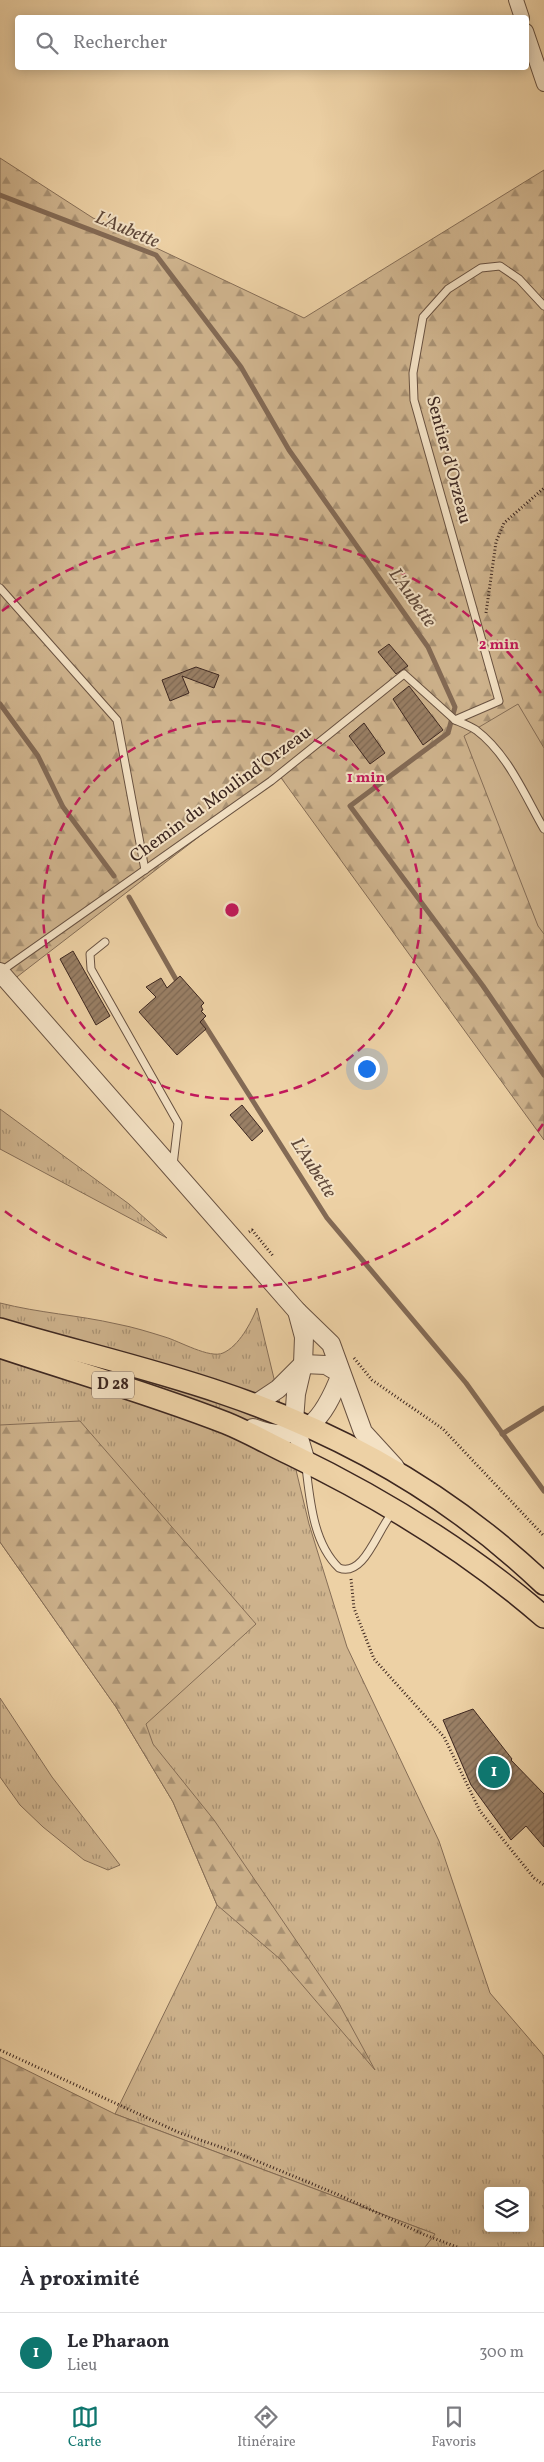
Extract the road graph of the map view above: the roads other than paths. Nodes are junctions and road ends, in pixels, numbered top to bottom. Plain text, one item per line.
1 (516, 0) edge
2 (521, 15) edge
3 (529, 40) edge
4 (544, 84) edge
5 (544, 306) edge
6 (0, 588) edge
7 (453, 719) junction
8 (544, 830) edge
9 (146, 870) junction
10 (105, 942) dead end
11 (0, 972) edge
12 (172, 1170) junction
13 (297, 1311) junction
14 (0, 1329) edge
15 (0, 1347) edge
16 (303, 1364) junction
17 (342, 1374) junction
18 (254, 1405) junction
19 (226, 1423) junction
20 (300, 1427) junction
21 (306, 1462) junction
22 (401, 1474) junction
23 (395, 1510) junction
24 (544, 1584) edge
25 (544, 1617) edge

1 - 2 street
3 - 4 street
5 - 7 lane, Sentier d'Orzeau
6 - 9 lane
7 - 8 lane
7 - 9 lane, Chemin du Moulind'Orzeau
9 - 11 lane, Chemin du Moulind'Orzeau
10 - 12 lane
11 - 12 street
12 - 13 street
13 - 16 street
13 - 17 street
14 - 18 main road, D 28
15 - 19 main road, D 28
16 - 17 street
16 - 18 street
16 - 20 street
17 - 20 street
17 - 22 street
18 - 20 main road, D 28
19 - 20 street
19 - 21 main road, D 28
20 - 21 street
20 - 22 main road, D 28
21 - 23 main road, D 28
21 - 23 lane
22 - 24 main road, D 28
23 - 25 main road, D 28

